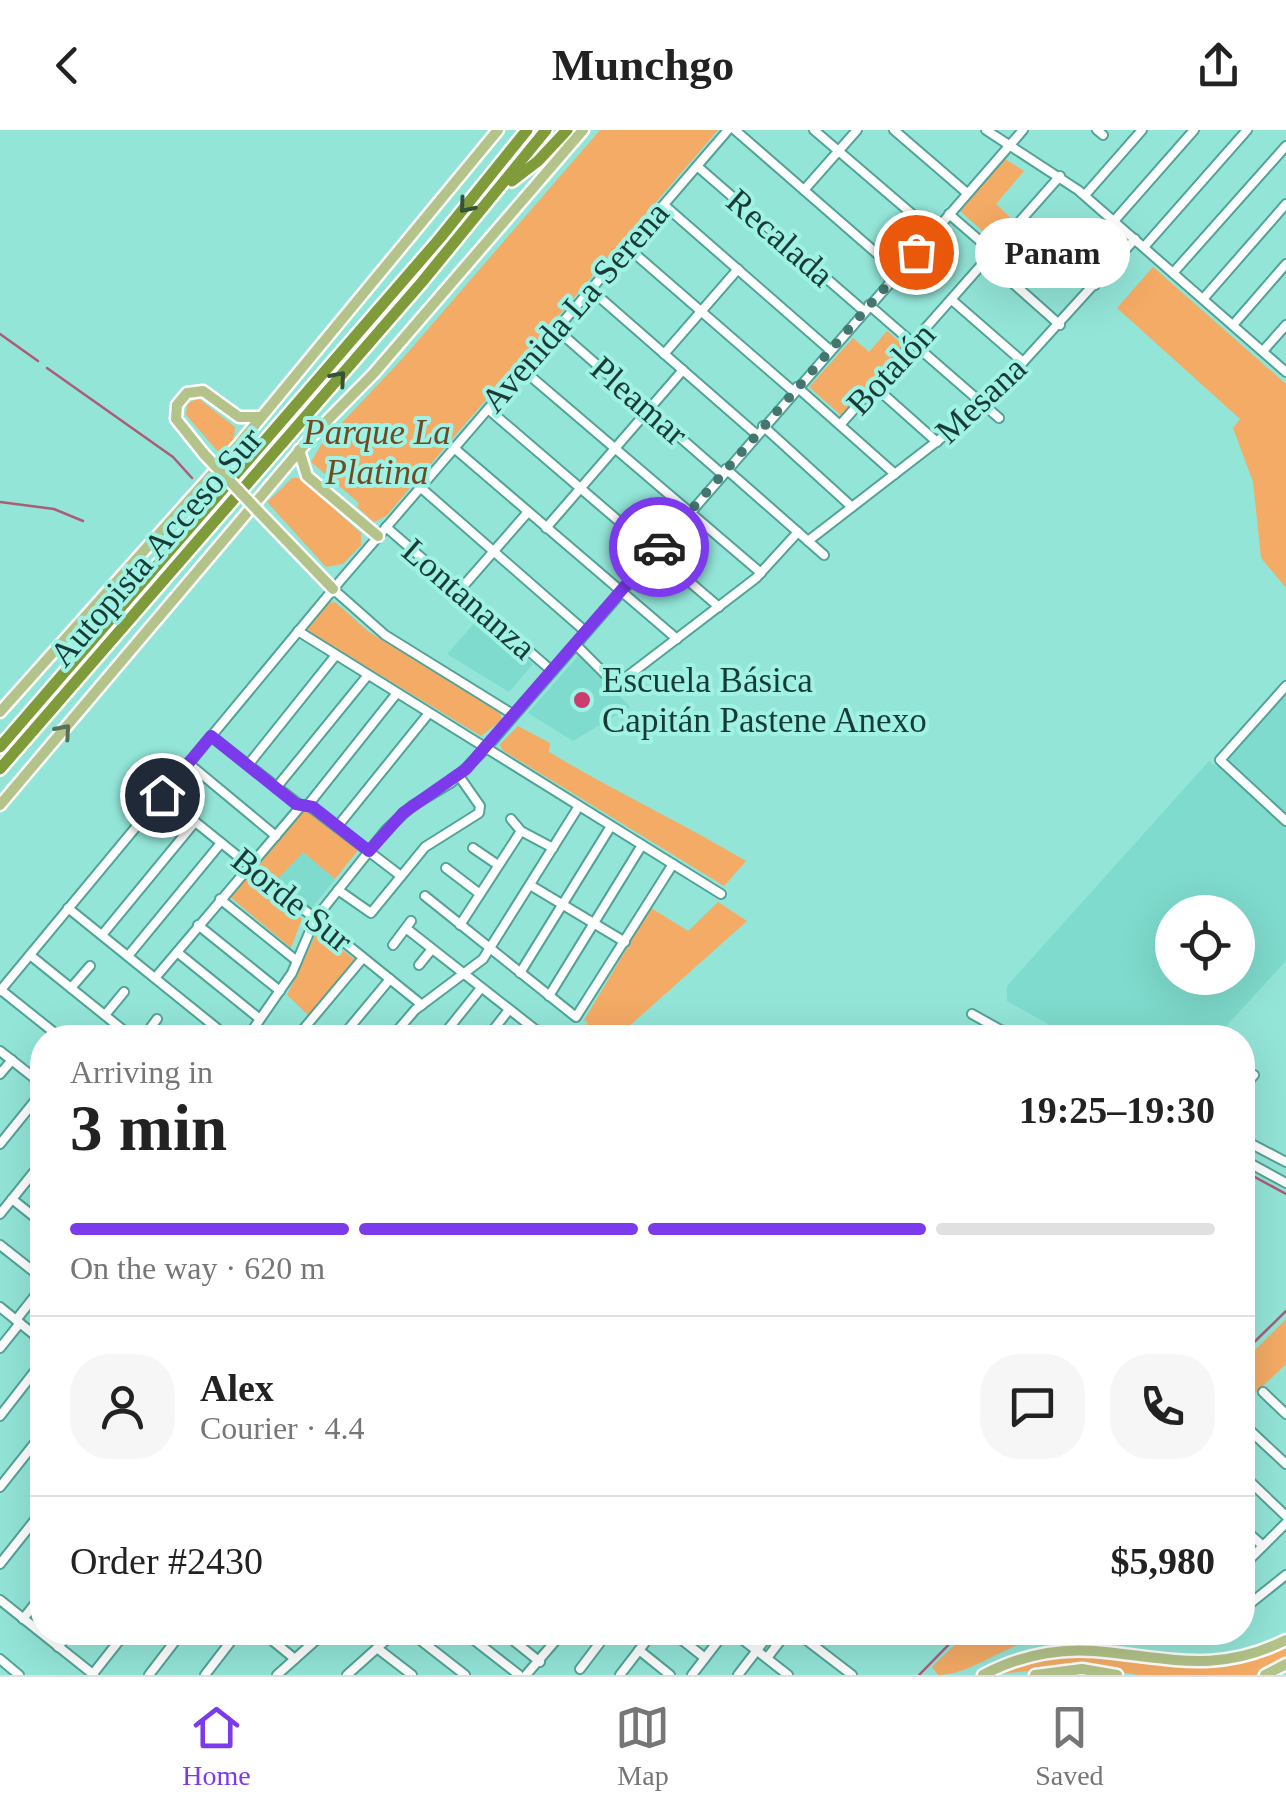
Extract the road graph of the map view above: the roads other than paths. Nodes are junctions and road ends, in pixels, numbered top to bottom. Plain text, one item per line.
1 (498, 130) edge
2 (527, 130) edge
3 (546, 130) edge
4 (567, 130) edge
5 (583, 130) edge
6 (731, 130) edge
7 (814, 130) edge
8 (857, 130) edge
9 (894, 130) edge
10 (986, 130) edge
11 (1023, 130) edge
12 (1142, 130) edge
13 (1194, 130) edge
14 (1247, 130) edge
15 (1286, 146) edge
16 (1008, 147) junction
17 (839, 151) junction
18 (697, 166) junction
19 (1060, 176) junction
20 (804, 190) junction
21 (967, 193) junction
22 (1085, 195) junction
23 (494, 196) junction
24 (664, 204) junction
25 (1286, 204) edge
26 (949, 214) junction
27 (1022, 221) junction
28 (1114, 221) junction
29 (933, 232) junction
30 (1135, 239) junction
31 (627, 247) junction
32 (1144, 247) junction
33 (991, 257) junction
34 (1286, 264) edge
35 (738, 269) junction
36 (898, 272) junction
37 (1173, 273) junction
38 (1095, 285) junction
39 (590, 290) junction
40 (1203, 299) junction
41 (953, 301) junction
42 (867, 308) junction
43 (701, 311) junction
44 (1060, 324) junction
45 (1233, 325) junction
46 (1286, 325) edge
47 (556, 329) junction
48 (914, 344) junction
49 (830, 350) junction
50 (1263, 352) junction
51 (664, 354) junction
52 (1023, 362) junction
53 (522, 369) junction
54 (682, 370) junction
55 (1286, 372) edge
56 (874, 386) junction
57 (795, 389) junction
58 (984, 404) junction
59 (488, 408) junction
60 (648, 409) junction
61 (235, 415) junction
62 (262, 417) junction
63 (999, 418) dead end
64 (840, 425) junction
65 (760, 430) junction
66 (938, 442) junction
67 (240, 443) junction
68 (454, 448) junction
69 (614, 449) junction
70 (300, 450) junction
71 (724, 471) junction
72 (895, 474) junction
73 (278, 475) junction
74 (307, 476) junction
75 (420, 487) junction
76 (580, 488) junction
77 (852, 507) junction
78 (528, 512) junction
79 (689, 512) junction
80 (546, 528) junction
81 (382, 532) junction
82 (798, 532) junction
83 (808, 541) junction
84 (494, 551) junction
85 (655, 551) junction
86 (824, 556) dead end
87 (762, 574) junction
88 (333, 589) junction
89 (459, 591) junction
90 (621, 591) junction
91 (720, 606) junction
92 (298, 631) junction
93 (586, 632) junction
94 (677, 639) junction
95 (575, 644) junction
96 (336, 655) junction
97 (552, 671) junction
98 (368, 675) junction
99 (1286, 686) edge
100 (398, 693) junction
101 (0, 712) edge
102 (429, 713) junction
103 (514, 715) junction
104 (211, 736) junction
105 (0, 747) edge
106 (486, 748) junction
107 (188, 764) junction
108 (248, 765) junction
109 (0, 770) edge
110 (459, 776) junction
111 (276, 788) junction
112 (162, 795) junction
113 (0, 805) edge
114 (305, 806) junction
115 (579, 806) junction
116 (510, 819) dead end
117 (195, 822) junction
118 (1286, 822) edge
119 (611, 826) junction
120 (337, 827) junction
121 (521, 830) junction
122 (276, 836) junction
123 (221, 843) junction
124 (642, 845) junction
125 (473, 848) dead end
126 (553, 848) junction
127 (369, 851) junction
128 (673, 864) junction
129 (498, 865) junction
130 (250, 866) junction
131 (446, 868) dead end
132 (402, 876) junction
133 (530, 885) junction
134 (338, 890) junction
135 (480, 894) junction
136 (721, 894) dead end
137 (425, 896) dead end
138 (220, 899) junction
139 (562, 905) junction
140 (68, 908) junction
141 (315, 919) junction
142 (594, 924) junction
143 (198, 925) junction
144 (460, 925) junction
145 (102, 936) junction
146 (624, 942) junction
147 (394, 945) dead end
148 (432, 949) junction
149 (490, 949) junction
150 (176, 952) junction
151 (30, 955) junction
152 (128, 956) junction
153 (363, 958) junction
154 (297, 962) junction
155 (90, 966) dead end
156 (419, 966) dead end
157 (520, 974) junction
158 (466, 976) junction
159 (155, 978) junction
160 (390, 980) junction
161 (71, 988) junction
162 (481, 988) junction
163 (0, 990) edge
164 (280, 991) junction
165 (124, 992) dead end
166 (549, 996) junction
167 (422, 1005) junction
168 (508, 1010) junction
169 (972, 1014) dead end
170 (105, 1015) junction
171 (158, 1019) dead end
172 (260, 1019) junction
173 (44, 1025) edge
174 (117, 1025) edge
175 (153, 1025) edge
176 (213, 1025) edge
177 (256, 1025) edge
178 (307, 1025) edge
179 (352, 1025) edge
180 (404, 1025) edge
181 (451, 1025) edge
182 (497, 1025) edge
183 (528, 1025) edge
184 (992, 1025) edge
185 (0, 1051) edge
186 (12, 1060) junction
187 (0, 1074) edge
188 (30, 1074) edge
189 (30, 1107) edge
190 (0, 1144) edge
191 (1255, 1146) edge
192 (1286, 1162) edge
193 (1255, 1166) edge
194 (30, 1179) edge
195 (1286, 1183) edge
196 (12, 1199) junction
197 (30, 1213) edge
198 (0, 1214) edge
199 (0, 1245) edge
200 (30, 1269) edge
201 (30, 1305) edge
202 (0, 1308) edge
203 (18, 1322) junction
204 (30, 1332) edge
205 (0, 1348) edge
206 (30, 1377) edge
207 (1263, 1392) dead end
208 (1286, 1414) edge
209 (0, 1416) edge
210 (1255, 1435) edge
211 (30, 1449) edge
212 (1286, 1464) edge
213 (0, 1488) edge
214 (1255, 1488) edge
215 (1286, 1520) edge
216 (30, 1526) edge
217 (1255, 1539) edge
218 (1263, 1546) junction
219 (1255, 1554) edge
220 (0, 1564) edge
221 (1286, 1576) edge
222 (0, 1600) edge
223 (1255, 1600) edge
224 (30, 1611) edge
225 (24, 1619) junction
226 (30, 1624) edge
227 (1286, 1640) edge
228 (56, 1645) edge
229 (116, 1645) edge
230 (172, 1645) edge
231 (228, 1645) edge
232 (278, 1645) edge
233 (311, 1645) edge
234 (380, 1645) edge
235 (427, 1645) edge
236 (482, 1645) edge
237 (519, 1645) edge
238 (552, 1645) edge
239 (598, 1645) edge
240 (643, 1645) edge
241 (688, 1645) edge
242 (715, 1645) edge
243 (749, 1645) edge
244 (760, 1645) edge
245 (776, 1645) edge
246 (813, 1645) edge
247 (58, 1647) joint
248 (377, 1648) junction
249 (639, 1650) junction
250 (756, 1651) junction
251 (705, 1658) junction
252 (766, 1658) junction
253 (295, 1659) junction
254 (0, 1660) edge
255 (540, 1662) junction
256 (1286, 1664) edge
257 (580, 1670) dead end
258 (353, 1673) edge
259 (20, 1675) edge
260 (93, 1675) edge
261 (149, 1675) edge
262 (204, 1675) edge
263 (277, 1675) edge
264 (412, 1675) edge
265 (465, 1675) edge
266 (523, 1675) edge
267 (620, 1675) edge
268 (670, 1675) edge
269 (692, 1675) edge
270 (738, 1675) edge
271 (788, 1675) edge
272 (852, 1675) edge
273 (982, 1675) edge
274 (1035, 1675) edge
275 (1116, 1675) edge
276 (1265, 1675) edge

1 - 62 main road
2 -> 105 highway, Autopista Acceso Sur
3 - 23 highway, Autopista Acceso Sur
4 - 23 highway
5 - 70 main road
6 - 18 street, Avenida La Serena
6 - 20 street
7 - 17 street
8 - 17 street
9 - 21 street
10 - 16 street
11 - 16 street
12 - 22 street
13 - 28 street
14 - 32 street
15 - 37 street
16 - 19 street
16 - 21 street
17 - 20 street
17 - 29 street
18 - 24 street, Avenida La Serena
18 - 42 street, Recalada
19 - 22 street
19 - 27 street, Botalón
20 - 36 street
21 - 26 street
22 - 28 street
109 -> 23 highway, Autopista Acceso Sur
24 - 31 street, Avenida La Serena
24 - 35 street
25 - 40 street
26 - 29 street
26 - 33 street
27 - 33 street, Botalón
27 - 38 street
28 - 30 street
29 - 36 street
30 - 32 street
30 - 38 street, Mesana
31 - 39 street, Avenida La Serena
31 - 43 street
32 - 37 street
33 - 41 street, Botalón
33 - 44 street
34 - 45 street
35 - 43 street
35 - 49 street
36 - 42 street
37 - 40 street
38 - 44 street, Mesana
39 - 47 street, Avenida La Serena
39 - 51 street
40 - 45 street
41 - 48 street, Botalón
41 - 52 street
42 - 48 street, Recalada
42 - 49 street
43 - 51 street
43 - 57 street
44 - 52 street, Mesana
45 - 50 street
46 - 50 street
47 - 53 street, Avenida La Serena
47 - 60 street, Pleamar
48 - 56 street, Botalón
48 - 58 street, Recalada
49 - 57 street
50 - 55 street
51 - 54 street
52 - 58 street, Mesana
53 - 59 street, Avenida La Serena
53 - 69 street
54 - 60 street
54 - 65 street
56 - 64 street, Botalón
56 - 66 street
57 - 64 street
57 - 65 street
58 - 63 street, Recalada
58 - 66 street, Mesana
59 - 68 street, Avenida La Serena
59 - 76 street
60 - 69 street
60 - 71 street, Pleamar
61 - 62 main road
61 - 67 main road
61 - 88 main road, bridge
62 - 67 main road
64 - 72 street
65 - 71 street
65 - 77 street
66 - 72 street, Mesana
67 - 101 main road
68 - 75 street, Avenida La Serena
68 - 78 street
69 - 76 street
69 - 79 street
70 - 73 main road
70 - 74 main road
71 - 79 street
71 - 82 street, Pleamar
72 - 77 street, Mesana
73 - 74 main road
113 -> 73 main road
74 - 81 main road
75 - 81 street, Avenida La Serena
75 - 84 street
76 - 80 street
76 - 85 street
77 - 83 street, Mesana
78 - 80 street
78 - 84 street
79 - 85 street
79 - 87 street
80 - 90 street
81 - 88 street, Avenida La Serena
81 - 89 street, Lontananza
82 - 83 street, Pleamar
82 - 87 street
83 - 86 street, Pleamar
84 - 89 street
84 - 93 street
85 - 90 street
85 - 91 street
87 - 91 street
88 - 92 street, Avenida La Serena
88 - 103 street
89 - 97 street, Lontananza
90 - 93 street
90 - 94 street
91 - 94 street
92 - 96 street
92 - 104 street, Avenida La Serena
93 - 95 street
94 - 95 street
95 - 97 street
96 - 98 street
96 - 108 street
97 - 103 street
98 - 100 street
98 - 111 street
99 - 118 street
100 - 102 street
100 - 114 street
102 - 106 street
102 - 120 street
103 - 106 street
104 - 107 street, Avenida La Serena
104 - 108 street
106 - 110 street
106 - 115 street
107 - 112 street, Avenida La Serena
107 - 122 street
108 - 111 street
110 - 127 street
110 - 132 street
111 - 114 street
112 - 117 street, Borde Sur
112 - 140 street, Avenida La Serena
114 - 120 street
114 - 122 street
115 - 119 street
115 - 126 street
116 - 121 street
117 - 123 street, Borde Sur
117 - 145 street
119 - 124 street
119 - 139 street
120 - 127 street
121 - 126 street
121 - 129 street
122 - 130 street
123 - 130 street, Borde Sur
123 - 152 street
124 - 128 street
124 - 142 street
125 - 129 street
126 - 133 street
127 - 132 street
127 - 134 street
128 - 136 street
128 - 146 street
129 - 135 street
130 - 138 street
130 - 141 street, Borde Sur
131 - 135 street
132 - 134 street
133 - 139 street
133 - 149 street
134 - 141 street
135 - 144 street
137 - 144 street
138 - 143 street
138 - 154 street
139 - 142 street
139 - 157 street
140 - 145 street
140 - 151 street, Avenida La Serena
141 - 153 street, Borde Sur
141 - 154 street
142 - 146 street
142 - 166 street
143 - 150 street
143 - 164 street
144 - 149 street
145 - 152 street
146 - 166 street
147 - 148 street
148 - 156 street
148 - 158 street
149 - 157 street
149 - 158 street
150 - 159 street
150 - 172 street
151 - 161 street
151 - 163 street, Avenida La Serena
152 - 159 street
153 - 160 street, Borde Sur
153 - 178 street
154 - 164 street
155 - 161 street
157 - 166 street
158 - 162 street
158 - 167 street
159 - 176 street
160 - 167 street, Borde Sur
160 - 179 street
161 - 170 street
162 - 168 street
162 - 181 street
163 - 173 street
164 - 172 street
165 - 170 street
167 - 180 street
168 - 182 street
168 - 183 street
169 - 184 street
170 - 174 street
171 - 175 street
172 - 177 street
185 - 186 street
186 - 187 street
186 - 188 street
189 - 190 street
191 - 192 street
193 - 195 street
194 - 196 street
196 - 197 street
196 - 198 street
199 - 200 street
201 - 203 street
202 - 203 street
203 - 204 street
203 - 205 street
206 - 209 street
207 - 208 street
210 - 212 street
211 - 213 street
214 - 215 street
215 - 218 street
216 - 220 street
217 - 218 street
218 - 219 street
221 - 223 street
222 - 225 street
224 - 225 street
225 - 226 street
227 - 273 main road
228 - 247 street
229 - 260 street
230 - 261 street
231 - 262 street
232 - 253 street
233 - 253 street
234 - 248 street
235 - 265 street
236 - 266 street
237 - 255 street
238 - 255 street
239 - 257 street
240 - 249 street
241 - 251 street
242 - 251 street
243 - 250 street
244 - 250 street
245 - 252 street
246 - 272 street
247 - 260 street
248 - 258 street
248 - 264 street
249 - 267 street
249 - 268 street
250 - 252 street
250 - 270 street
251 - 269 street
252 - 271 street
253 - 263 street
254 - 259 street
255 - 266 street
256 - 276 main road
274 - 275 main road

